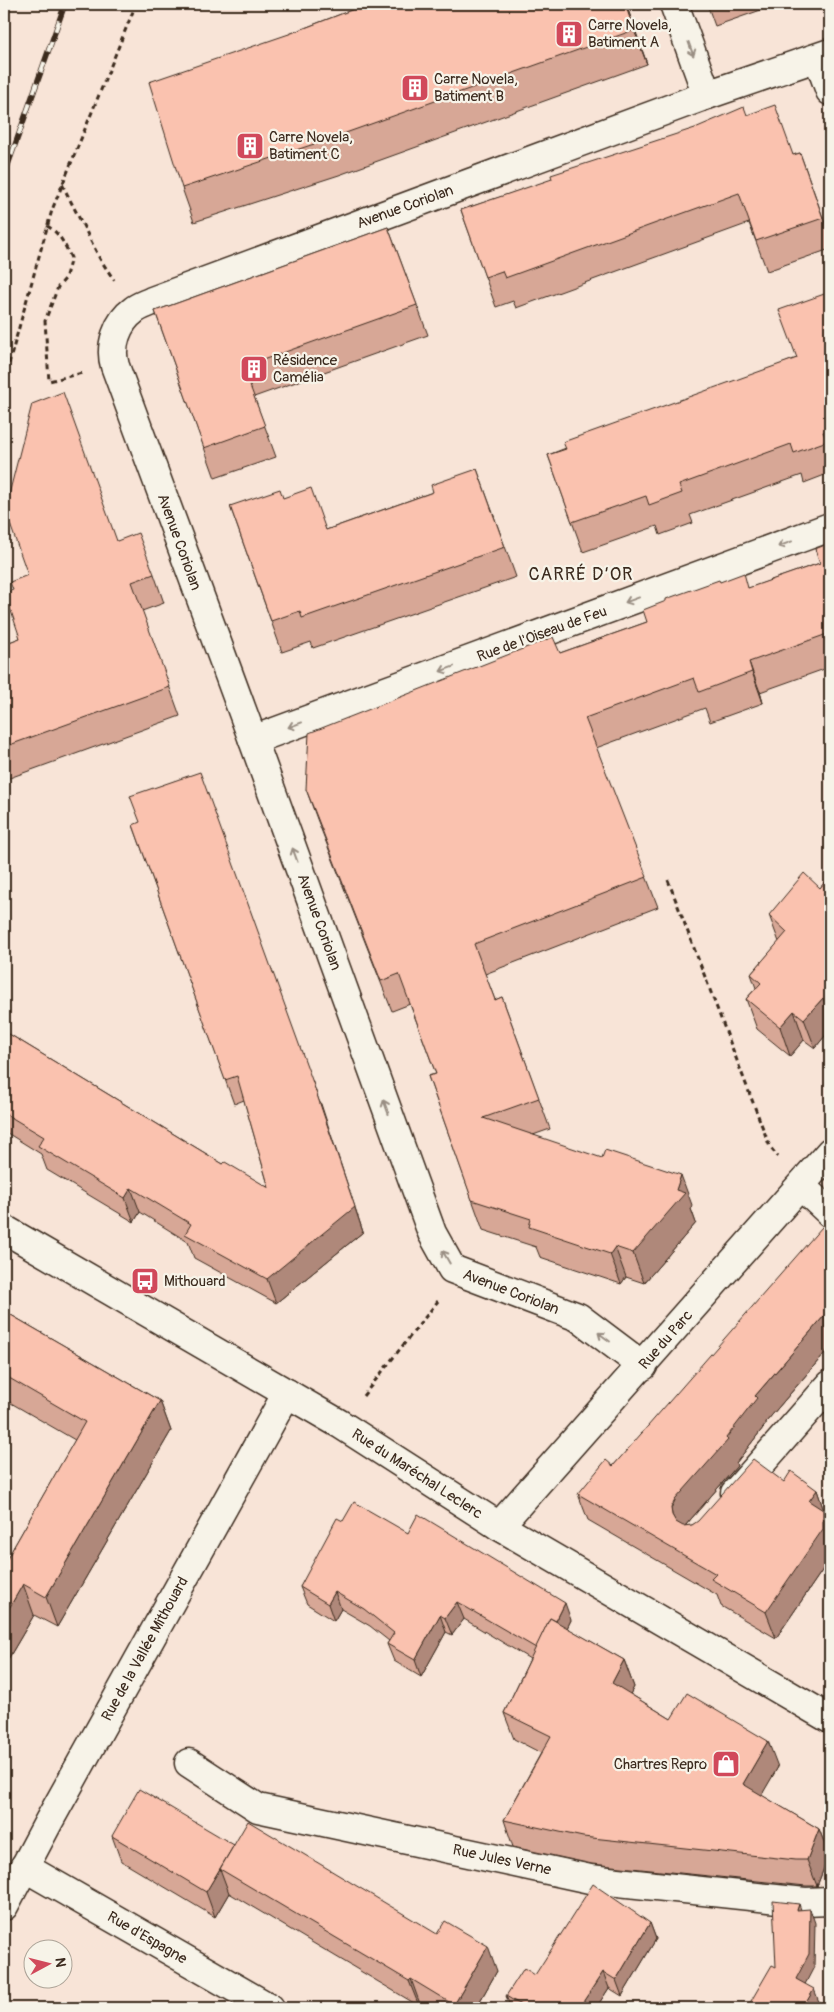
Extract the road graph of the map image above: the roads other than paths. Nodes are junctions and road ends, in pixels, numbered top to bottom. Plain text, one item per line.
1 (674, 4) edge
2 (824, 55) edge
3 (830, 91) edge
4 (707, 95) junction
5 (830, 527) edge
6 (253, 740) junction
7 (830, 1152) edge
8 (801, 1186) junction
9 (830, 1213) edge
10 (4, 1229) edge
11 (643, 1366) junction
12 (830, 1385) edge
13 (287, 1393) junction
14 (716, 1515) edge
15 (499, 1526) junction
16 (830, 1719) edge
17 (189, 1763) dead end
18 (24, 1867) junction
19 (830, 1901) edge
20 (4, 1906) edge
21 (270, 2008) edge

1 -> 4 street
2 - 3 street
2 - 4 street, Avenue Coriolan
4 - 6 street, Avenue Coriolan
5 -> 6 street, Rue de l'Oiseau de Feu
11 -> 6 street, Avenue Coriolan
7 - 8 street, Rue du Parc
8 - 9 street
8 - 11 street, Rue du Parc
10 - 13 street, Rue du Maréchal Leclerc
11 - 15 street, Rue du Parc
12 - 14 street
13 - 15 street, Rue du Maréchal Leclerc
13 - 18 street, Rue de la Vallée Mithouard
15 - 16 street, Rue du Maréchal Leclerc
17 - 19 street, Rue Jules Verne
18 - 20 street, Rue de la Vallée Mithouard
18 - 21 street, Rue d'Espagne

